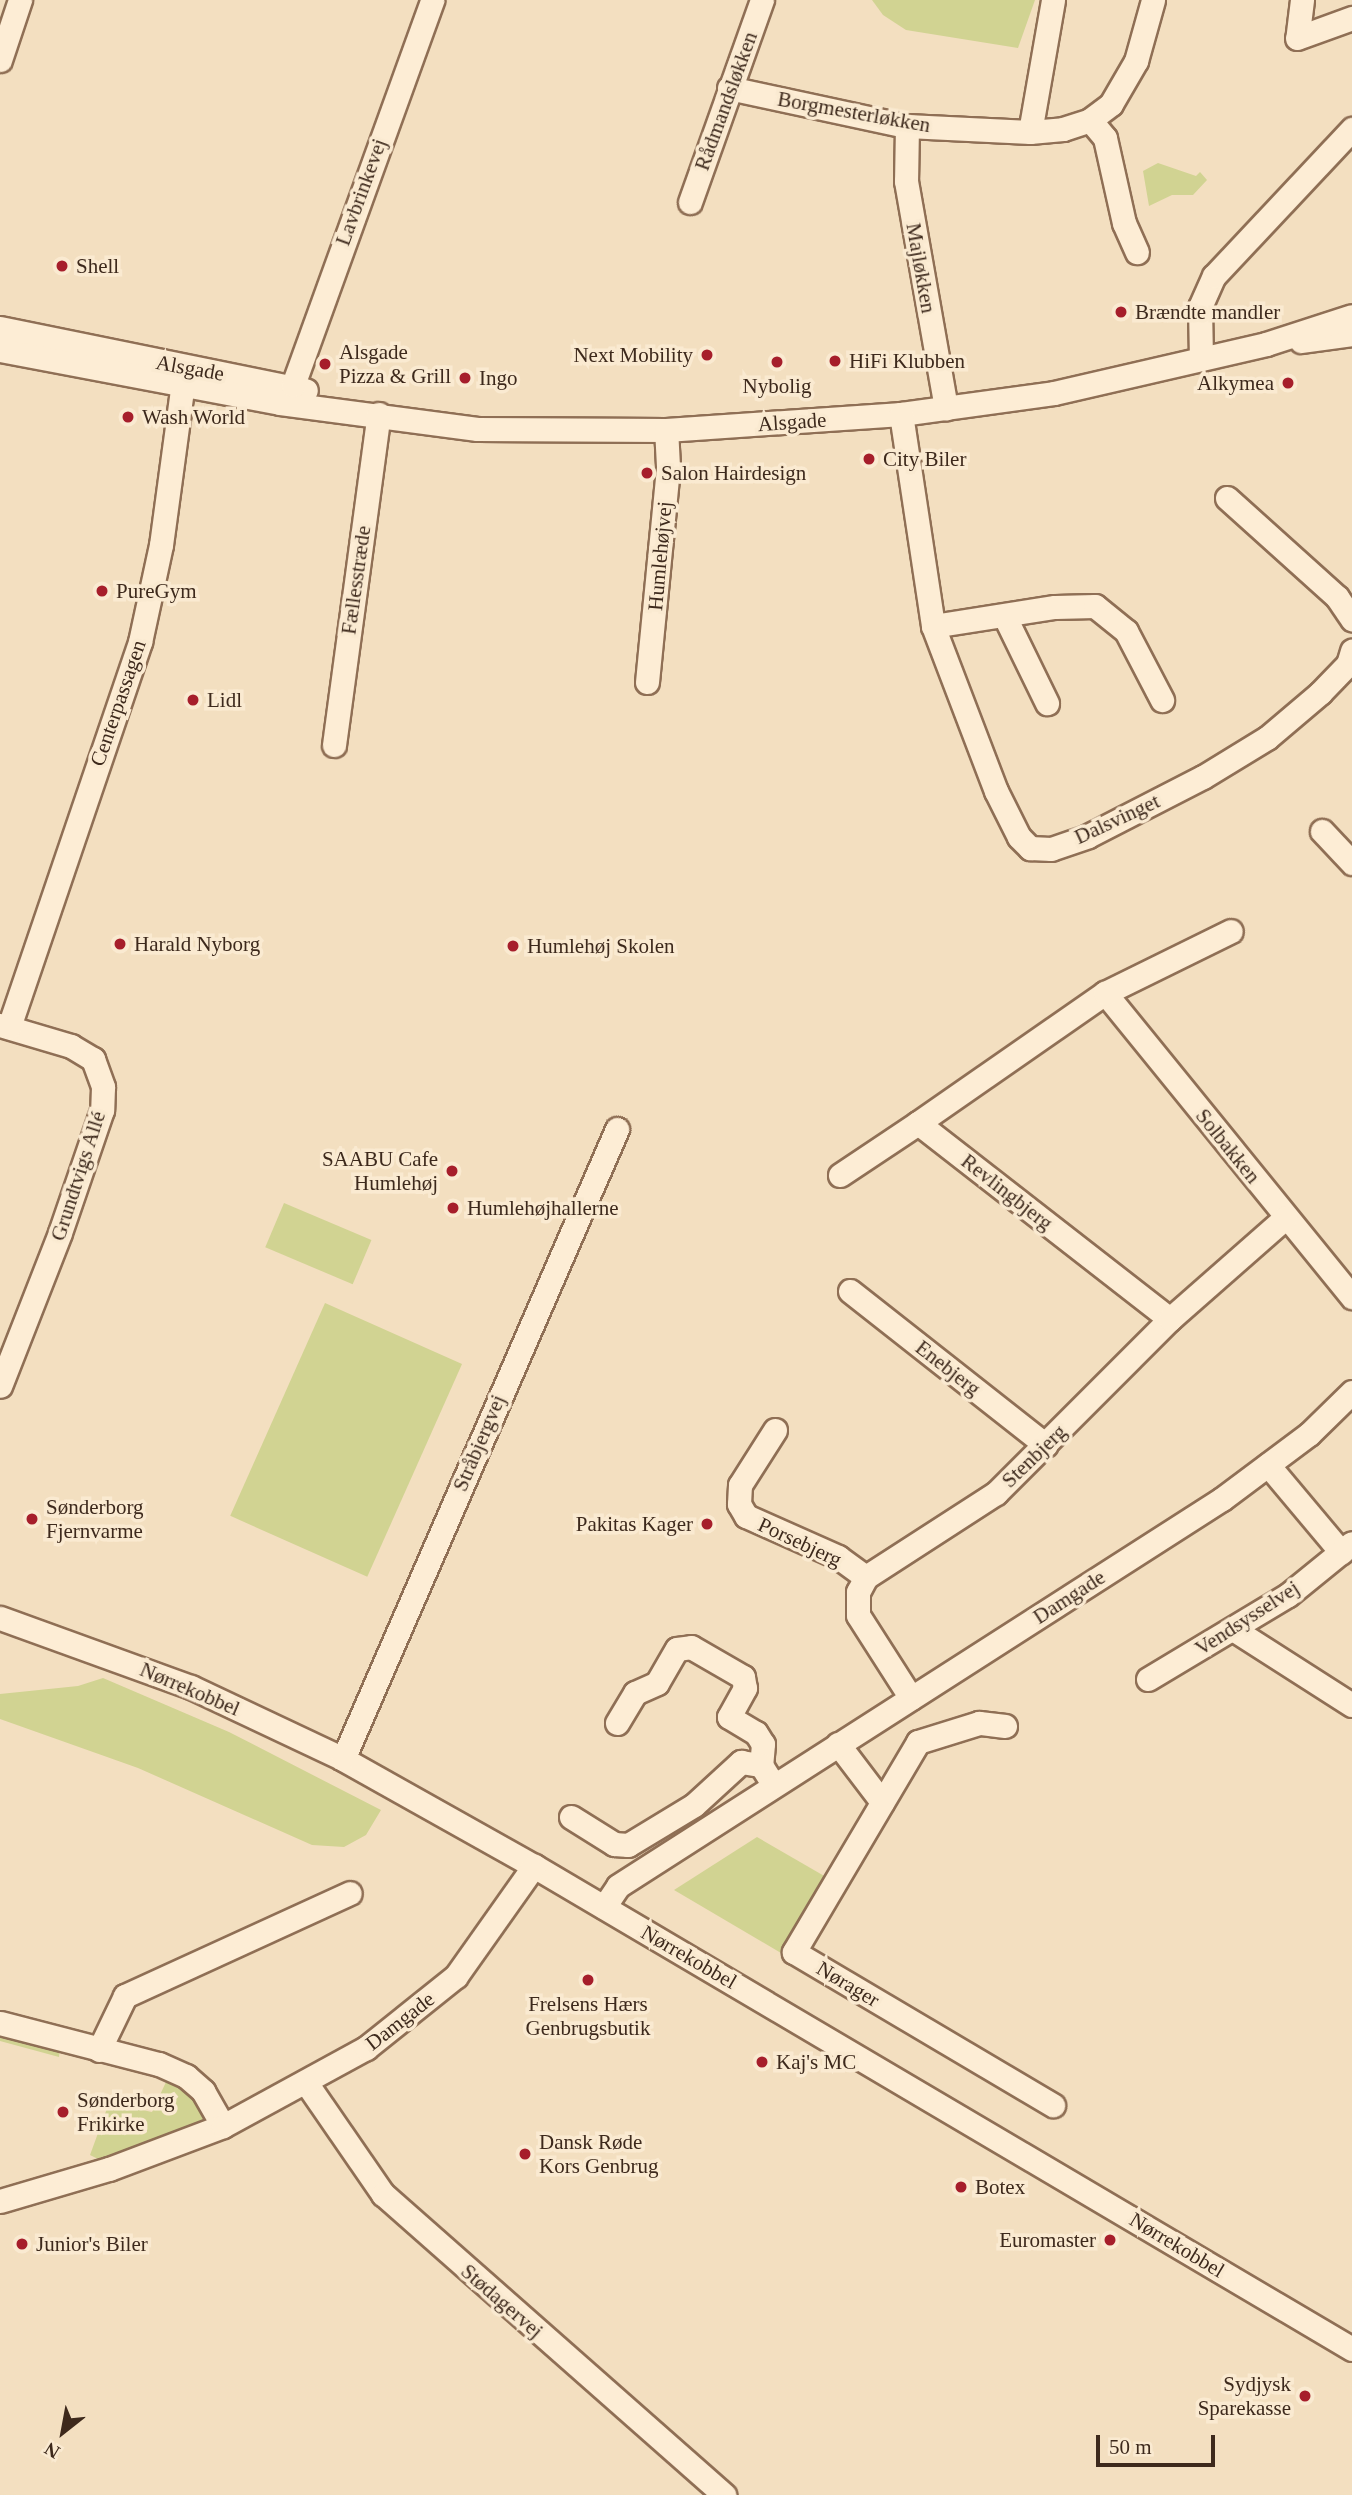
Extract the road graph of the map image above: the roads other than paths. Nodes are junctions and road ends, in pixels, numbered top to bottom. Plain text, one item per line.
1 (20, 0) edge
2 (432, 0) edge
3 (762, 0) edge
4 (1053, 0) edge
5 (1153, 0) edge
6 (1302, 0) edge
7 (1352, 18) edge
8 (0, 60) edge
9 (729, 88) junction
10 (1090, 120) junction
11 (907, 126) junction
12 (1352, 129) edge
13 (1030, 132) junction
14 (690, 202) dead end
15 (1137, 252) dead end
16 (1352, 316) edge
17 (0, 328) edge
18 (1352, 334) edge
19 (0, 338) edge
20 (1266, 344) junction
21 (75, 345) junction
22 (0, 350) edge
23 (1201, 359) junction
24 (183, 376) junction
25 (293, 385) junction
26 (946, 409) junction
27 (379, 414) junction
28 (901, 414) junction
29 (666, 430) junction
30 (1227, 498) dead end
31 (1005, 617) junction
32 (1352, 619) edge
33 (933, 626) junction
34 (1352, 651) edge
35 (647, 682) dead end
36 (1162, 700) dead end
37 (1047, 703) dead end
38 (334, 745) dead end
39 (1322, 831) dead end
40 (1352, 863) edge
41 (1231, 931) dead end
42 (1105, 993) junction
43 (4, 1026) edge
44 (918, 1123) junction
45 (617, 1129) dead end
46 (841, 1175) dead end
47 (1285, 1218) junction
48 (850, 1291) dead end
49 (1352, 1297) edge
50 (1170, 1319) junction
51 (0, 1386) edge
52 (1352, 1392) edge
53 (775, 1430) dead end
54 (1046, 1446) junction
55 (1268, 1465) junction
56 (1347, 1547) edge
57 (866, 1577) junction
58 (0, 1618) edge
59 (1233, 1629) junction
60 (1149, 1679) dead end
61 (911, 1698) junction
62 (1352, 1704) edge
63 (617, 1723) dead end
64 (1005, 1726) dead end
65 (838, 1744) junction
66 (343, 1759) junction
67 (767, 1775) junction
68 (882, 1801) junction
69 (571, 1817) dead end
70 (534, 1866) junction
71 (350, 1893) dead end
72 (604, 1907) junction
73 (0, 2023) edge
74 (99, 2050) junction
75 (307, 2084) junction
76 (1053, 2105) dead end
77 (223, 2126) junction
78 (0, 2201) edge
79 (1352, 2349) edge
80 (724, 2495) edge

1 - 8 street
2 - 25 street, Lavbrinkevej
3 - 9 street, Rådmandsløkken
4 - 13 street
5 - 10 street
6 - 7 street
9 - 11 street, Borgmesterløkken
9 - 14 street, Rådmandsløkken
10 - 13 street, Borgmesterløkken
10 - 15 street
11 - 13 street, Borgmesterløkken
11 - 26 street, Majløkken
12 - 23 street
16 - 20 street, Alsgade
17 - 21 street, Alsgade
18 - 20 street, Alsgade
19 - 21 street
20 - 23 street, Alsgade
21 - 24 street, Alsgade
22 - 24 street, Alsgade
23 - 26 street, Alsgade
24 - 25 street, Alsgade
24 - 27 street, Alsgade
24 - 43 street, Centerpassagen
25 - 27 street, Alsgade
26 - 28 street, Alsgade
27 - 29 street, Alsgade
27 - 38 street, Fællesstræde
28 - 29 street, Alsgade
28 - 33 street, Dalsvinget
29 - 35 street, Humlehøjvej
30 - 32 street
31 - 33 street
31 - 36 street
31 - 37 street
33 - 34 street, Dalsvinget
39 - 40 street
41 - 42 street
42 - 44 street
42 - 47 street, Solbakken
43 - 51 street, Grundtvigs Allé
44 - 46 street
44 - 50 street, Revlingbjerg
45 - 66 street, Stråbjergvej
47 - 49 street, Solbakken
47 - 50 street, Stenbjerg
48 - 54 street, Enebjerg
50 - 54 street, Stenbjerg
52 - 55 street, Damgade
53 - 57 street, Porsebjerg
54 - 57 street, Stenbjerg
55 - 56 street, Vendsysselvej
55 - 61 street, Damgade
56 - 59 street, Vendsysselvej
57 - 61 street
58 - 66 street, Nørrekobbel
59 - 60 street, Vendsysselvej
59 - 62 street
61 - 65 street, Damgade
63 - 67 street
64 - 68 street, Nørager
65 - 67 street, Damgade
65 - 68 street
66 - 70 street, Nørrekobbel
67 - 69 street, Damgade
67 - 72 street, Damgade
68 - 76 street, Nørager
70 - 72 street, Nørrekobbel
70 - 75 street, Damgade
71 - 74 street
72 - 79 street, Nørrekobbel
73 - 74 street
74 - 77 street
75 - 77 street, Damgade
75 - 80 street, Stødagervej
77 - 78 street, Damgade

